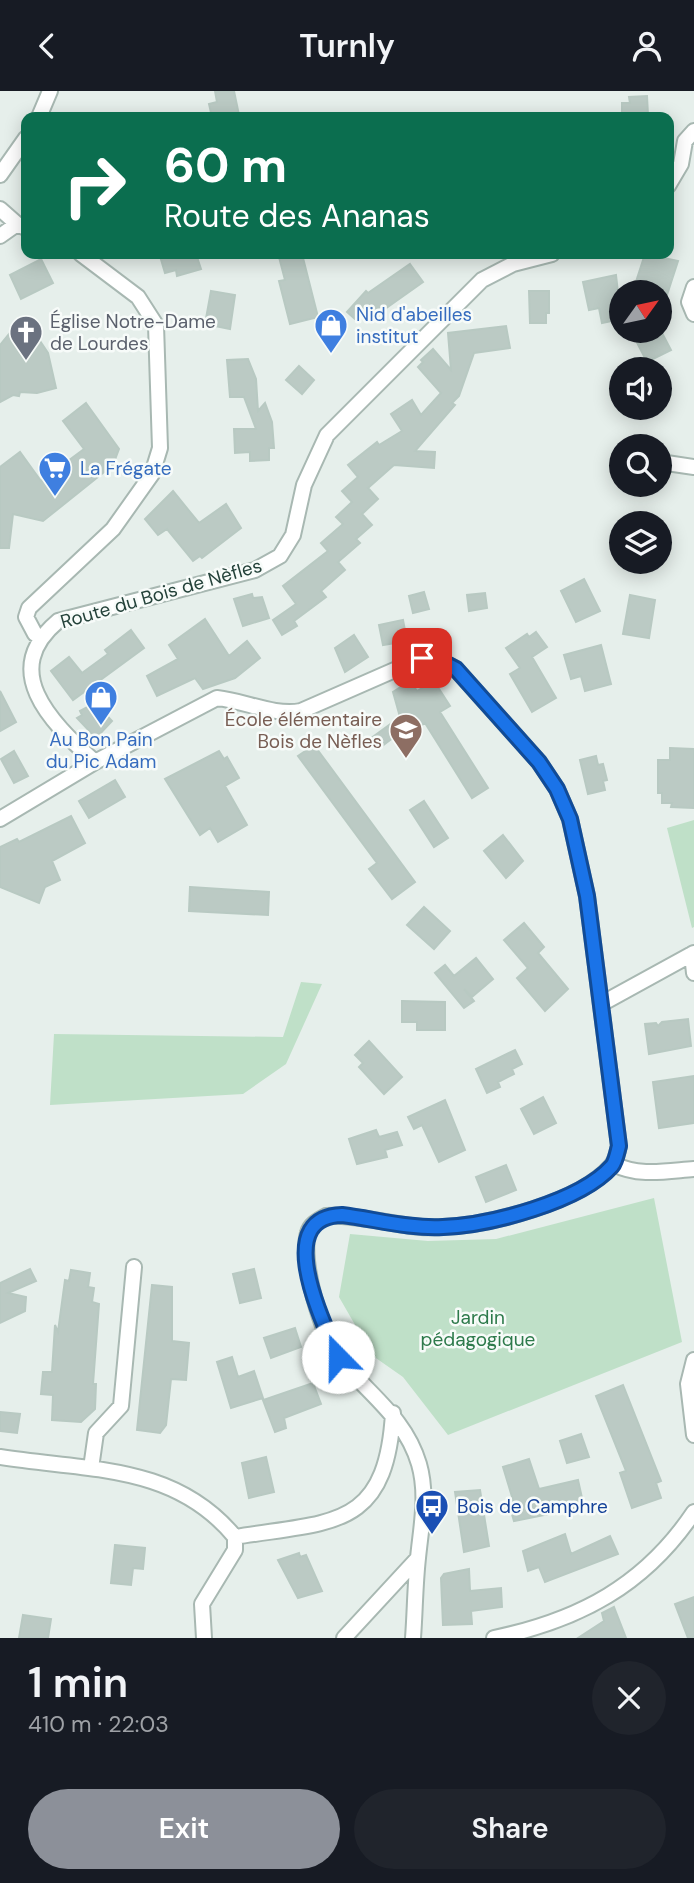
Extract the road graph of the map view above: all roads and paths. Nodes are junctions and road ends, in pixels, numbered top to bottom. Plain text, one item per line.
1 (50, 91) edge
2 (41, 112) edge
3 (694, 131) edge
4 (21, 145) edge
5 (0, 175) edge
6 (674, 176) edge
7 (0, 209) edge
8 (21, 225) edge
9 (21, 226) edge
10 (0, 236) edge
11 (88, 259) edge
12 (532, 259) edge
13 (694, 287) edge
14 (694, 314) edge
15 (672, 464) edge
16 (694, 467) edge
17 (34, 634) junction
18 (95, 762) junction
19 (0, 819) edge
20 (693, 954) edge
21 (694, 972) edge
22 (601, 1004) junction
23 (614, 1164) junction
24 (694, 1169) edge
25 (134, 1267) dead end
26 (694, 1360) edge
27 (393, 1413) junction
28 (694, 1435) edge
29 (0, 1457) edge
30 (91, 1468) junction
31 (694, 1512) edge
32 (235, 1537) junction
33 (418, 1558) junction
34 (204, 1638) edge
35 (344, 1638) edge
36 (413, 1638) edge
37 (494, 1638) edge

1 - 2 street
3 - 6 street
4 - 5 street
7 - 8 street
9 - 10 street
11 - 17 street
12 - 17 street, Route du Bois de Nèfles
13 - 14 street
15 - 16 street
17 - 18 street, Route du Bois de Nèfles
18 - 19 street
18 - 22 street
20 - 21 street
20 - 22 street
22 - 23 street
23 - 24 street
23 - 27 street
25 - 30 street
26 - 28 street
27 - 32 street
27 - 33 street
29 - 30 street
30 - 32 street
31 - 37 street
32 - 34 street
33 - 35 street
33 - 36 street

